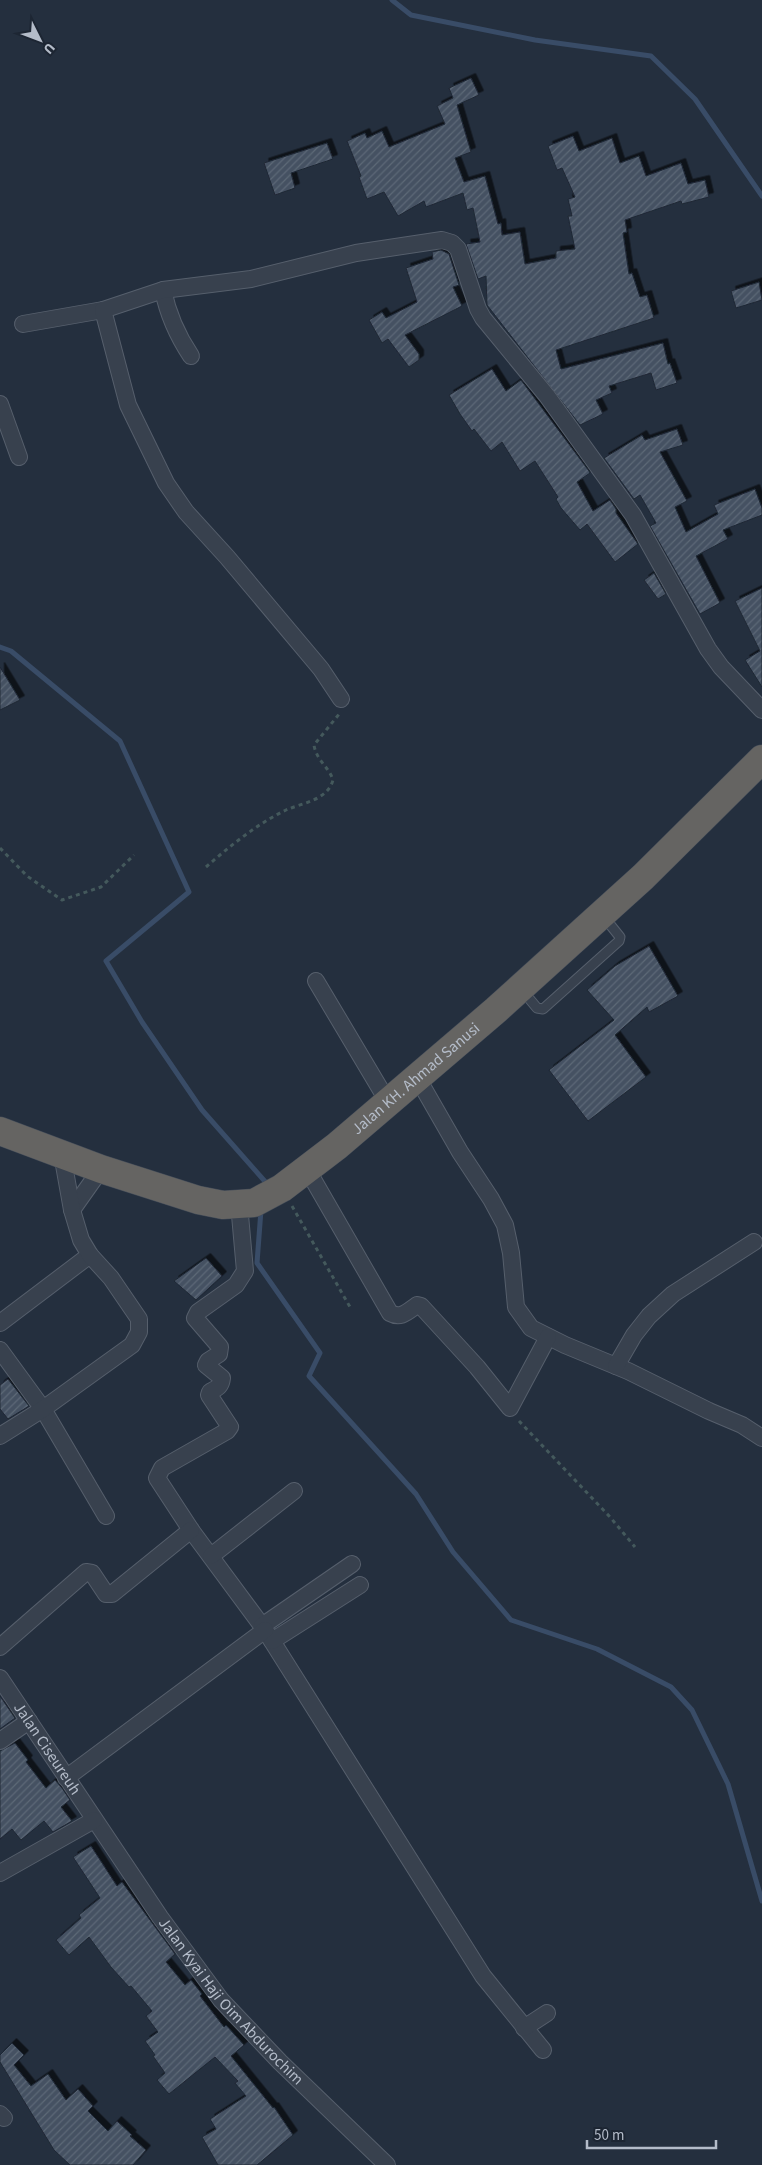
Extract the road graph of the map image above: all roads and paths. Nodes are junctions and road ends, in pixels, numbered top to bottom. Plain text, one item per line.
1 (163, 290) junction
2 (103, 310) junction
3 (22, 324) dead end
4 (191, 356) dead end
5 (0, 404) edge
6 (19, 457) dead end
7 (342, 699) joint
8 (762, 710) edge
9 (762, 759) edge
10 (0, 848) edge
11 (134, 856) dead end
12 (206, 867) dead end
13 (316, 981) dead end
14 (417, 1077) junction
15 (388, 1102) junction
16 (0, 1131) edge
17 (62, 1154) junction
18 (100, 1169) junction
19 (307, 1169) junction
20 (282, 1188) junction
21 (247, 1203) junction
22 (72, 1210) junction
23 (754, 1242) dead end
24 (90, 1255) junction
25 (350, 1307) dead end
26 (0, 1323) edge
27 (548, 1337) junction
28 (0, 1350) edge
29 (616, 1366) junction
30 (510, 1408) junction
31 (43, 1409) junction
32 (0, 1436) edge
33 (762, 1438) edge
34 (294, 1491) dead end
35 (106, 1516) dead end
36 (191, 1530) junction
37 (635, 1547) dead end
38 (211, 1556) junction
39 (352, 1564) dead end
40 (360, 1585) dead end
41 (266, 1633) junction
42 (0, 1647) edge
43 (0, 1678) edge
44 (28, 1721) junction
45 (0, 1741) edge
46 (66, 1778) junction
47 (94, 1820) junction
48 (0, 1873) edge
49 (547, 2013) dead end
50 (524, 2028) junction
51 (543, 2050) dead end
52 (387, 2165) edge

1 - 2 street
1 - 4 street
1 - 8 street
2 - 3 street
2 - 7 street
5 - 6 street
7 - 12 path
9 - 14 highway, Jalan KH. Ahmad Sanusi
10 - 11 path
13 - 15 street
14 - 15 highway, Jalan KH. Ahmad Sanusi
14 - 27 street
15 - 19 highway, Jalan KH. Ahmad Sanusi
16 - 17 highway, Jalan KH. Ahmad Sanusi
17 - 18 highway, Jalan KH. Ahmad Sanusi
17 - 22 street
18 - 21 highway, Jalan KH. Ahmad Sanusi
18 - 22 street
19 - 20 highway, Jalan KH. Ahmad Sanusi
19 - 30 street
20 - 21 highway, Jalan KH. Ahmad Sanusi
20 - 25 path
21 - 36 street
22 - 24 street
23 - 29 street
24 - 26 street
24 - 31 street
27 - 29 street
27 - 30 street
28 - 31 street
29 - 33 street
30 - 37 path
31 - 32 street
31 - 35 street
34 - 38 street
36 - 38 street
36 - 42 street
38 - 41 street
39 - 41 street
40 - 41 street
41 - 46 street
41 - 50 street
43 - 44 street, Jalan Ciseureuh
44 - 45 street
44 - 46 street, Jalan Ciseureuh
46 - 47 street, Jalan Ciseureuh
47 - 48 street
47 - 52 street, Jalan Kyai Haji Oim Abdurochim
49 - 50 street
50 - 51 street

